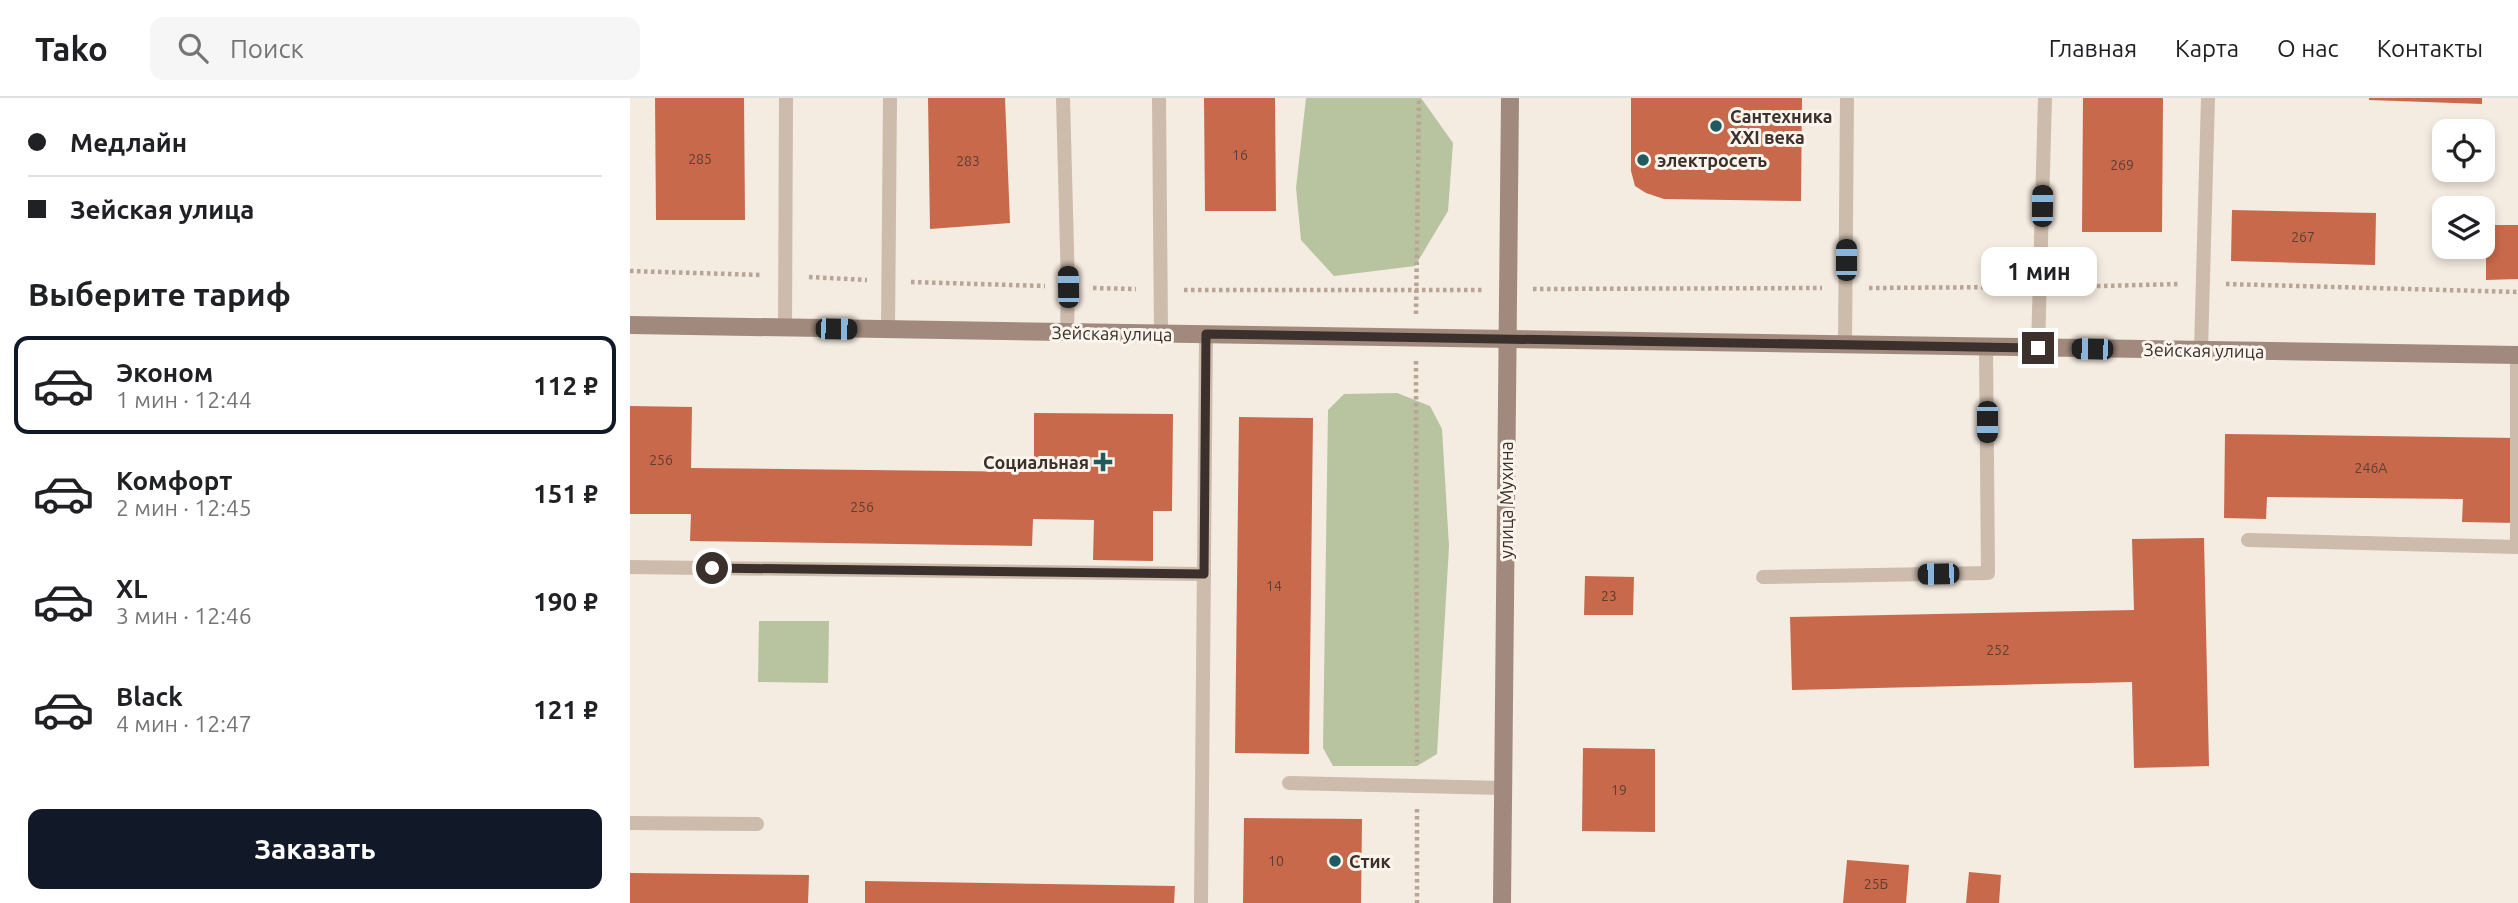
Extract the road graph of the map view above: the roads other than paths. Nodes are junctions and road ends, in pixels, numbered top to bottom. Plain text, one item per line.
1 (786, 98) edge
2 (890, 98) edge
3 (1063, 98) edge
4 (1159, 98) edge
5 (1510, 98) edge
6 (1847, 98) edge
7 (2045, 98) edge
8 (2208, 98) edge
9 (630, 325) edge
10 (785, 328) junction
11 (888, 329) junction
12 (1067, 332) junction
13 (1161, 334) junction
14 (1206, 334) junction
15 (1507, 339) junction
16 (1845, 344) junction
17 (1986, 347) junction
18 (2038, 348) junction
19 (2201, 350) junction
20 (2517, 355) edge
21 (2248, 540) dead end
22 (630, 567) edge
23 (1204, 574) junction
24 (1763, 577) dead end
25 (1289, 783) dead end
26 (1503, 788) junction
27 (630, 823) edge
28 (757, 824) dead end
29 (1201, 903) edge
30 (1502, 903) edge

1 - 10 lane
2 - 11 lane
3 - 12 lane
4 - 13 lane
5 - 15 street, улица Мухина
6 - 16 lane
7 - 18 lane
8 - 19 lane
9 - 10 street, Зейская улица
10 - 11 street, Зейская улица
11 - 12 street, Зейская улица
12 - 13 street, Зейская улица
13 - 14 street, Зейская улица
14 - 15 street, Зейская улица
14 - 23 lane
15 - 16 street, Зейская улица
15 - 26 street, улица Мухина
16 - 17 street, Зейская улица
17 - 18 street, Зейская улица
17 - 24 lane
18 - 19 street, Зейская улица
19 - 20 street, Зейская улица
20 - 21 lane
22 - 23 lane
23 - 29 lane
25 - 26 lane
26 - 30 street, улица Мухина
27 - 28 lane

